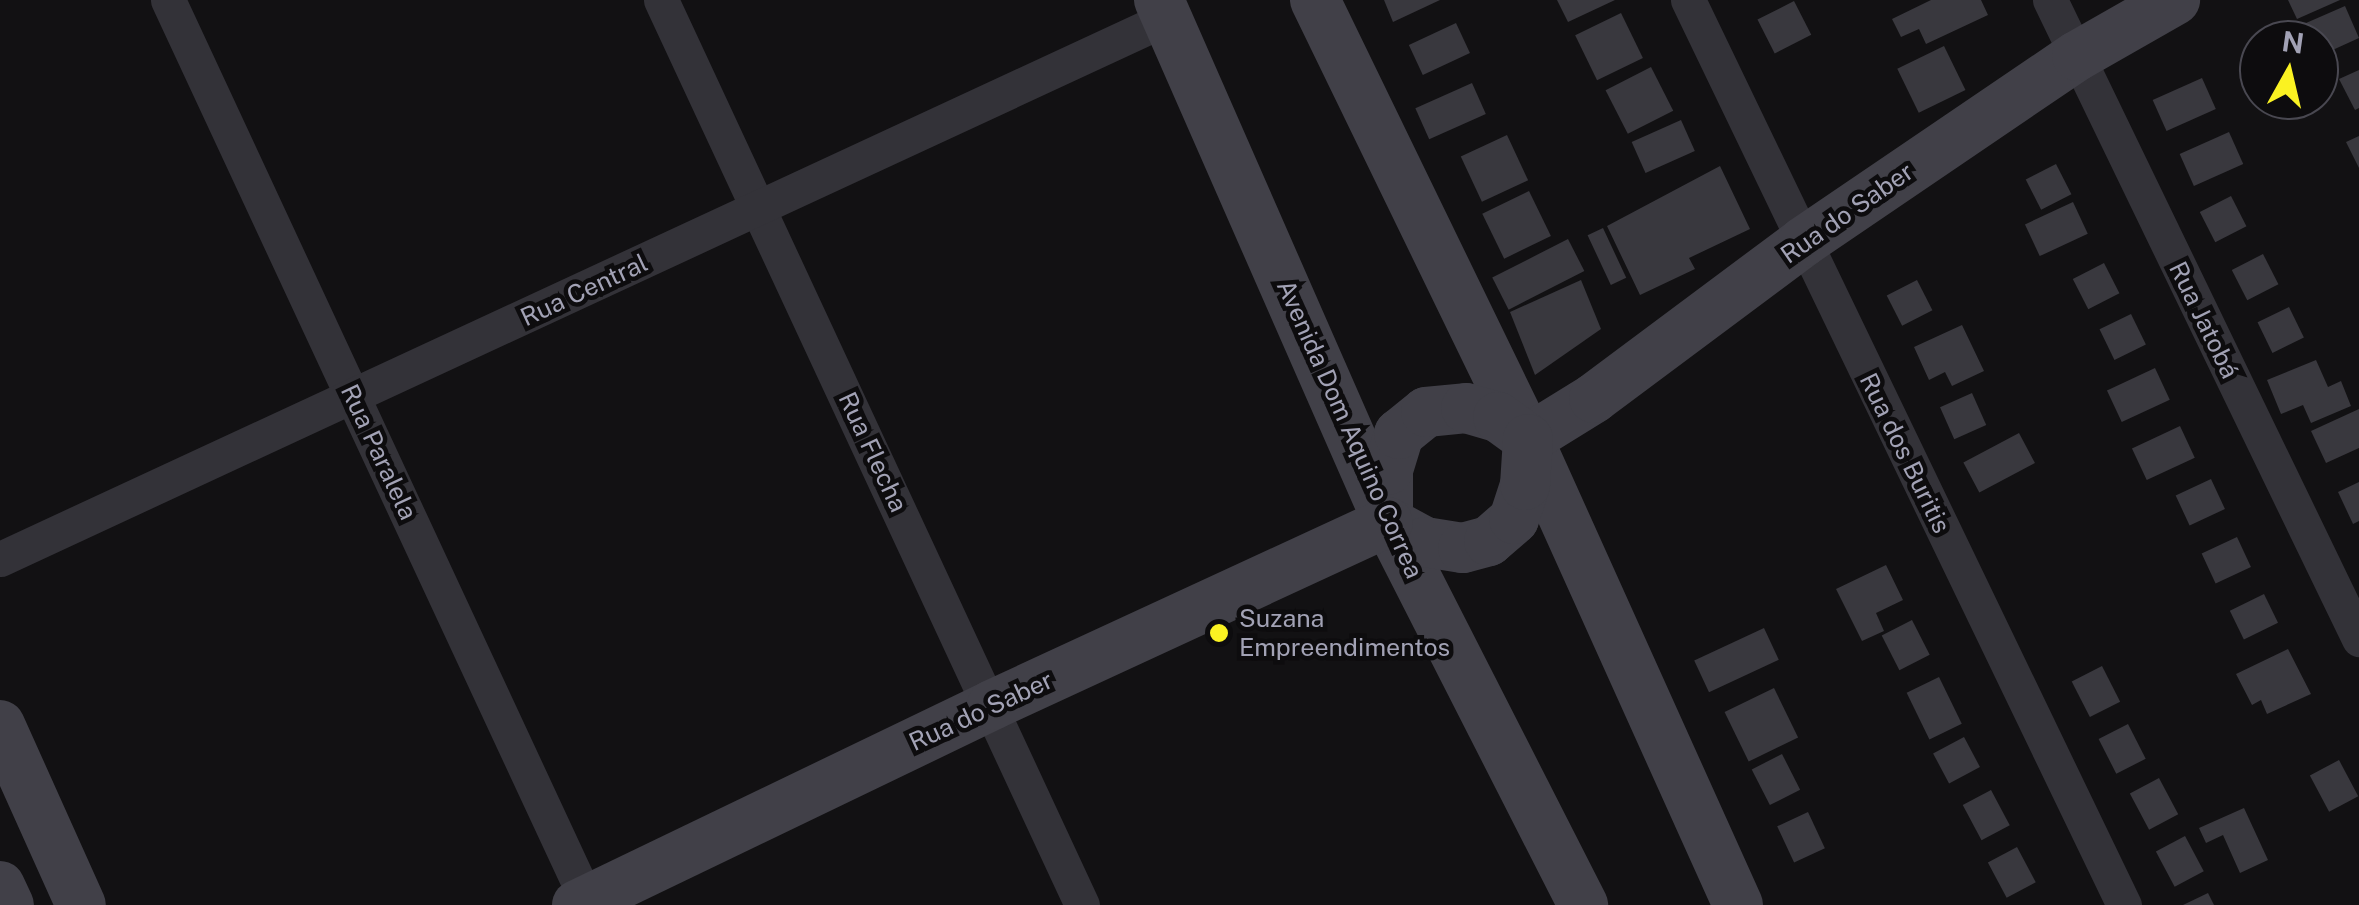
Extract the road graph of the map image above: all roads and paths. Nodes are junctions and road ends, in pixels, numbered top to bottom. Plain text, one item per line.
1 (168, 0) edge
2 (662, 0) edge
3 (1315, 0) edge
4 (1688, 0) edge
5 (2050, 0) edge
6 (2175, 0) edge
7 (1163, 9) edge
8 (2077, 56) junction
9 (759, 208) junction
10 (1803, 242) junction
11 (353, 398) junction
12 (1528, 439) junction
13 (1388, 522) junction
14 (0, 559) edge
15 (2359, 639) edge
16 (992, 704) junction
17 (0, 726) edge
18 (0, 886) edge
19 (584, 904) edge
20 (9, 905) edge
21 (81, 905) edge
22 (1082, 905) edge
23 (1583, 905) edge
24 (1738, 905) edge
25 (2124, 905) edge

1 - 11 street, Rua Paralela
2 - 9 street, Rua Flecha
3 - 12 street
4 - 10 street, Rua dos Buritis
5 - 8 street, Rua Jatobá
6 - 8 street, Rua do Saber
7 - 9 street, Rua Central
7 - 13 street, Avenida Dom Aquino Correa
8 - 10 street, Rua do Saber
8 - 15 street, Rua Jatobá
9 - 11 street, Rua Central
9 - 16 street, Rua Flecha
10 - 12 street, Rua do Saber
10 - 25 street, Rua dos Buritis
11 - 14 street, Rua Central
11 - 19 street, Rua Paralela
12 - 13 street
12 - 13 street
12 - 24 street
13 - 16 street, Rua do Saber
13 - 23 street, Avenida Dom Aquino Correa
16 - 19 street, Rua do Saber
16 - 22 street, Rua Flecha
17 - 21 street
18 - 20 street

